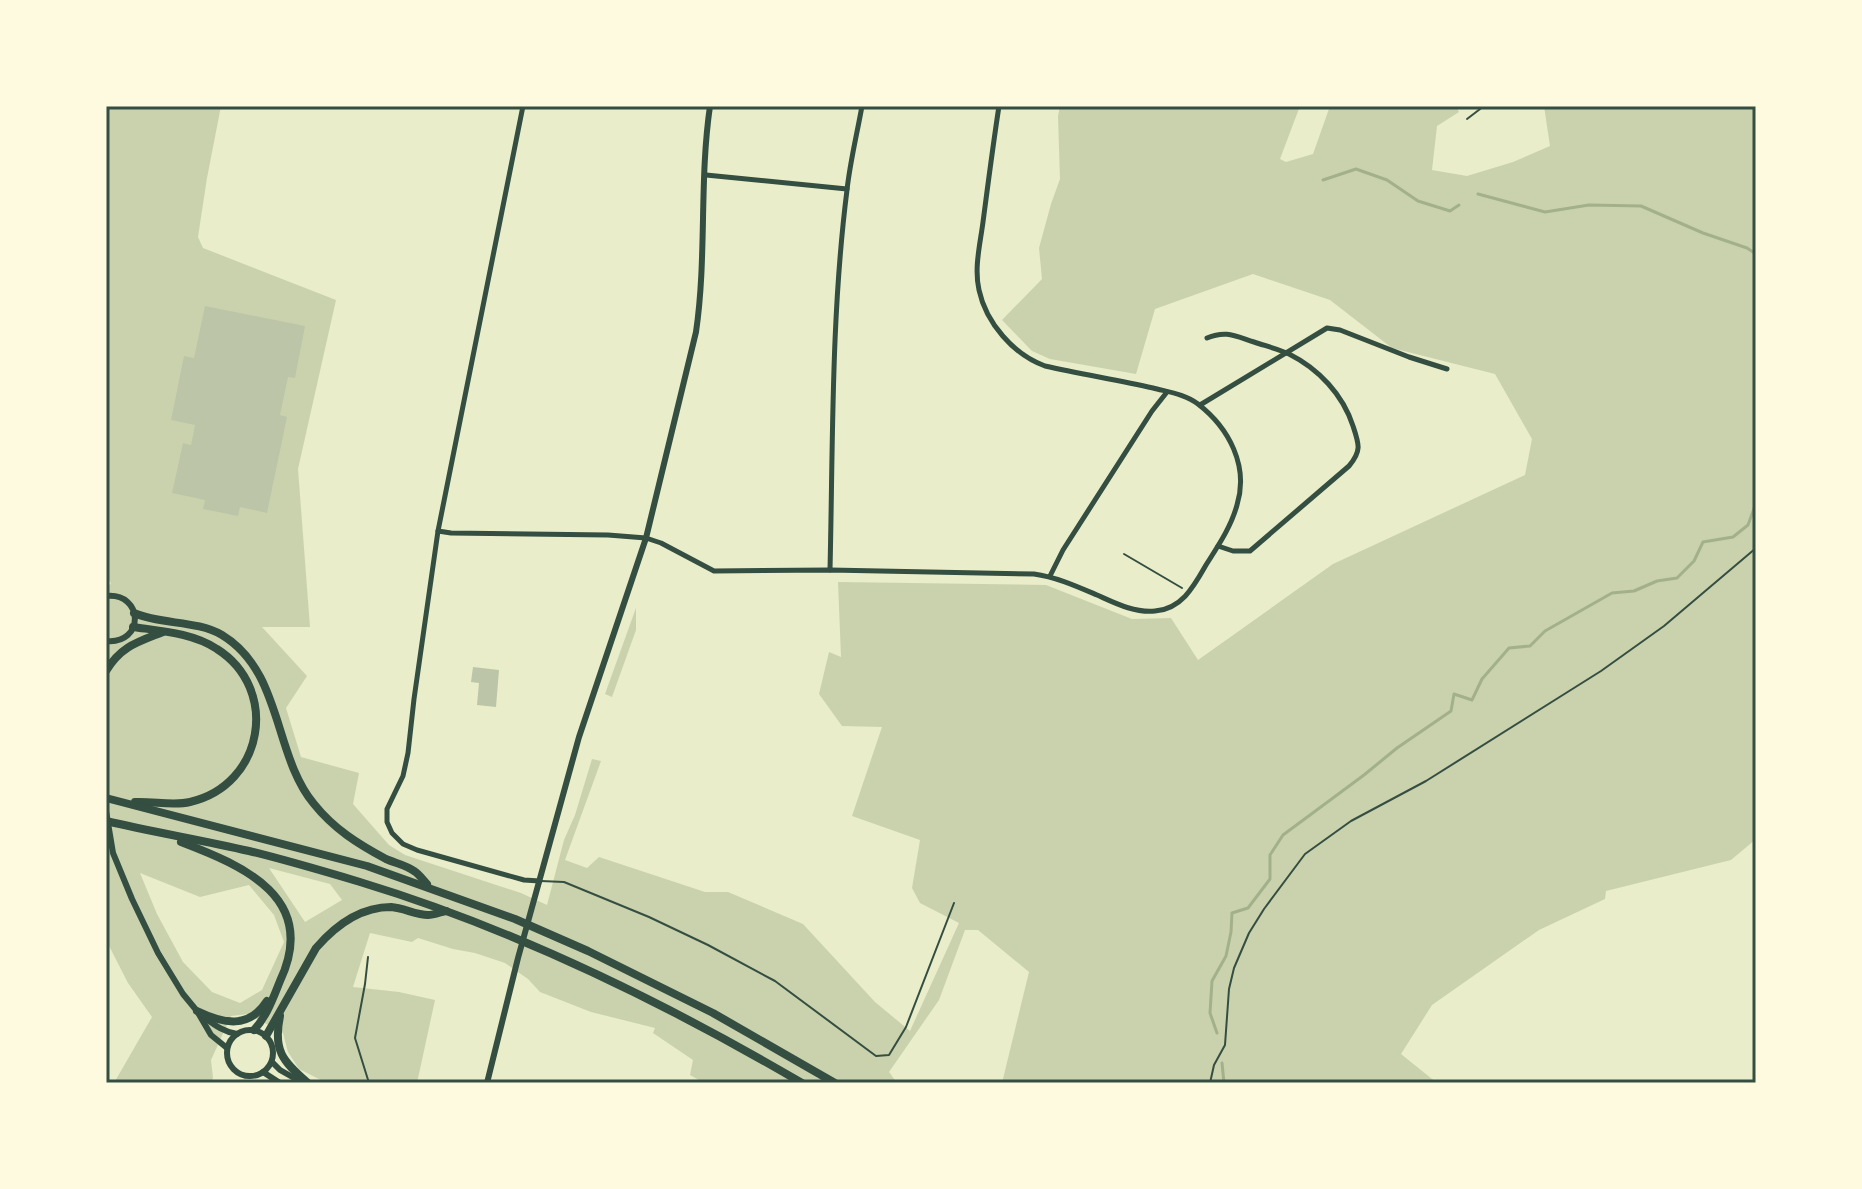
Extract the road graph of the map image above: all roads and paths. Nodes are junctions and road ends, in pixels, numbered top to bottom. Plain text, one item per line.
1 (523, 106) edge
2 (710, 106) edge
3 (862, 106) edge
4 (999, 106) edge
5 (1484, 106) edge
6 (1467, 119) dead end
7 (706, 175) junction
8 (847, 189) junction
9 (1207, 338) dead end
10 (1287, 353) junction
11 (1447, 369) dead end
12 (1167, 392) junction
13 (1200, 405) junction
14 (438, 531) junction
15 (646, 538) junction
16 (1218, 546) junction
17 (1756, 548) edge
18 (1124, 554) dead end
19 (830, 570) junction
20 (1050, 576) junction
21 (1186, 591) junction
22 (106, 596) edge
23 (134, 613) junction
24 (133, 627) junction
25 (165, 631) junction
26 (106, 641) edge
27 (106, 671) edge
28 (106, 798) edge
29 (122, 802) junction
30 (106, 811) edge
31 (106, 821) edge
32 (161, 834) junction
33 (540, 881) junction
34 (431, 887) junction
35 (954, 903) dead end
36 (447, 911) junction
37 (368, 957) dead end
38 (279, 984) junction
39 (282, 1007) junction
40 (197, 1011) junction
41 (254, 1030) junction
42 (237, 1034) junction
43 (266, 1036) junction
44 (227, 1048) junction
45 (272, 1062) junction
46 (263, 1072) junction
47 (280, 1083) edge
48 (306, 1083) edge
49 (369, 1083) edge
50 (487, 1083) edge
51 (802, 1083) edge
52 (835, 1083) edge
53 (1210, 1083) edge

1 - 14 street
2 - 7 main road
3 - 8 street
4 - 12 street
5 - 6 lane
7 - 8 street
7 - 15 main road
8 - 19 street
9 - 10 street
10 - 11 street
10 - 13 street
10 - 16 street
12 - 13 street
12 - 20 street
13 - 16 street
14 - 15 street
14 - 33 street
15 - 19 street
15 - 33 main road
16 - 21 street
17 - 53 lane
18 - 21 path
19 - 20 street
20 - 21 street
22 - 23 main road
23 - 24 main road
23 - 34 highway
24 - 25 highway
24 - 26 main road
25 - 27 highway
25 - 29 highway
28 - 29 highway
29 - 34 highway
30 - 40 main road
31 - 32 highway
32 - 36 highway
32 - 38 highway
33 - 35 lane
33 - 50 main road
34 - 52 highway
36 - 39 highway
36 - 51 highway
37 - 49 lane
38 - 40 highway
38 - 41 highway
39 - 43 highway
39 - 48 highway
40 - 42 main road
40 - 44 main road
41 - 42 main road
41 - 43 main road
42 - 44 main road
43 - 45 main road
44 - 46 main road
45 - 46 main road
45 - 48 main road
46 - 47 main road

